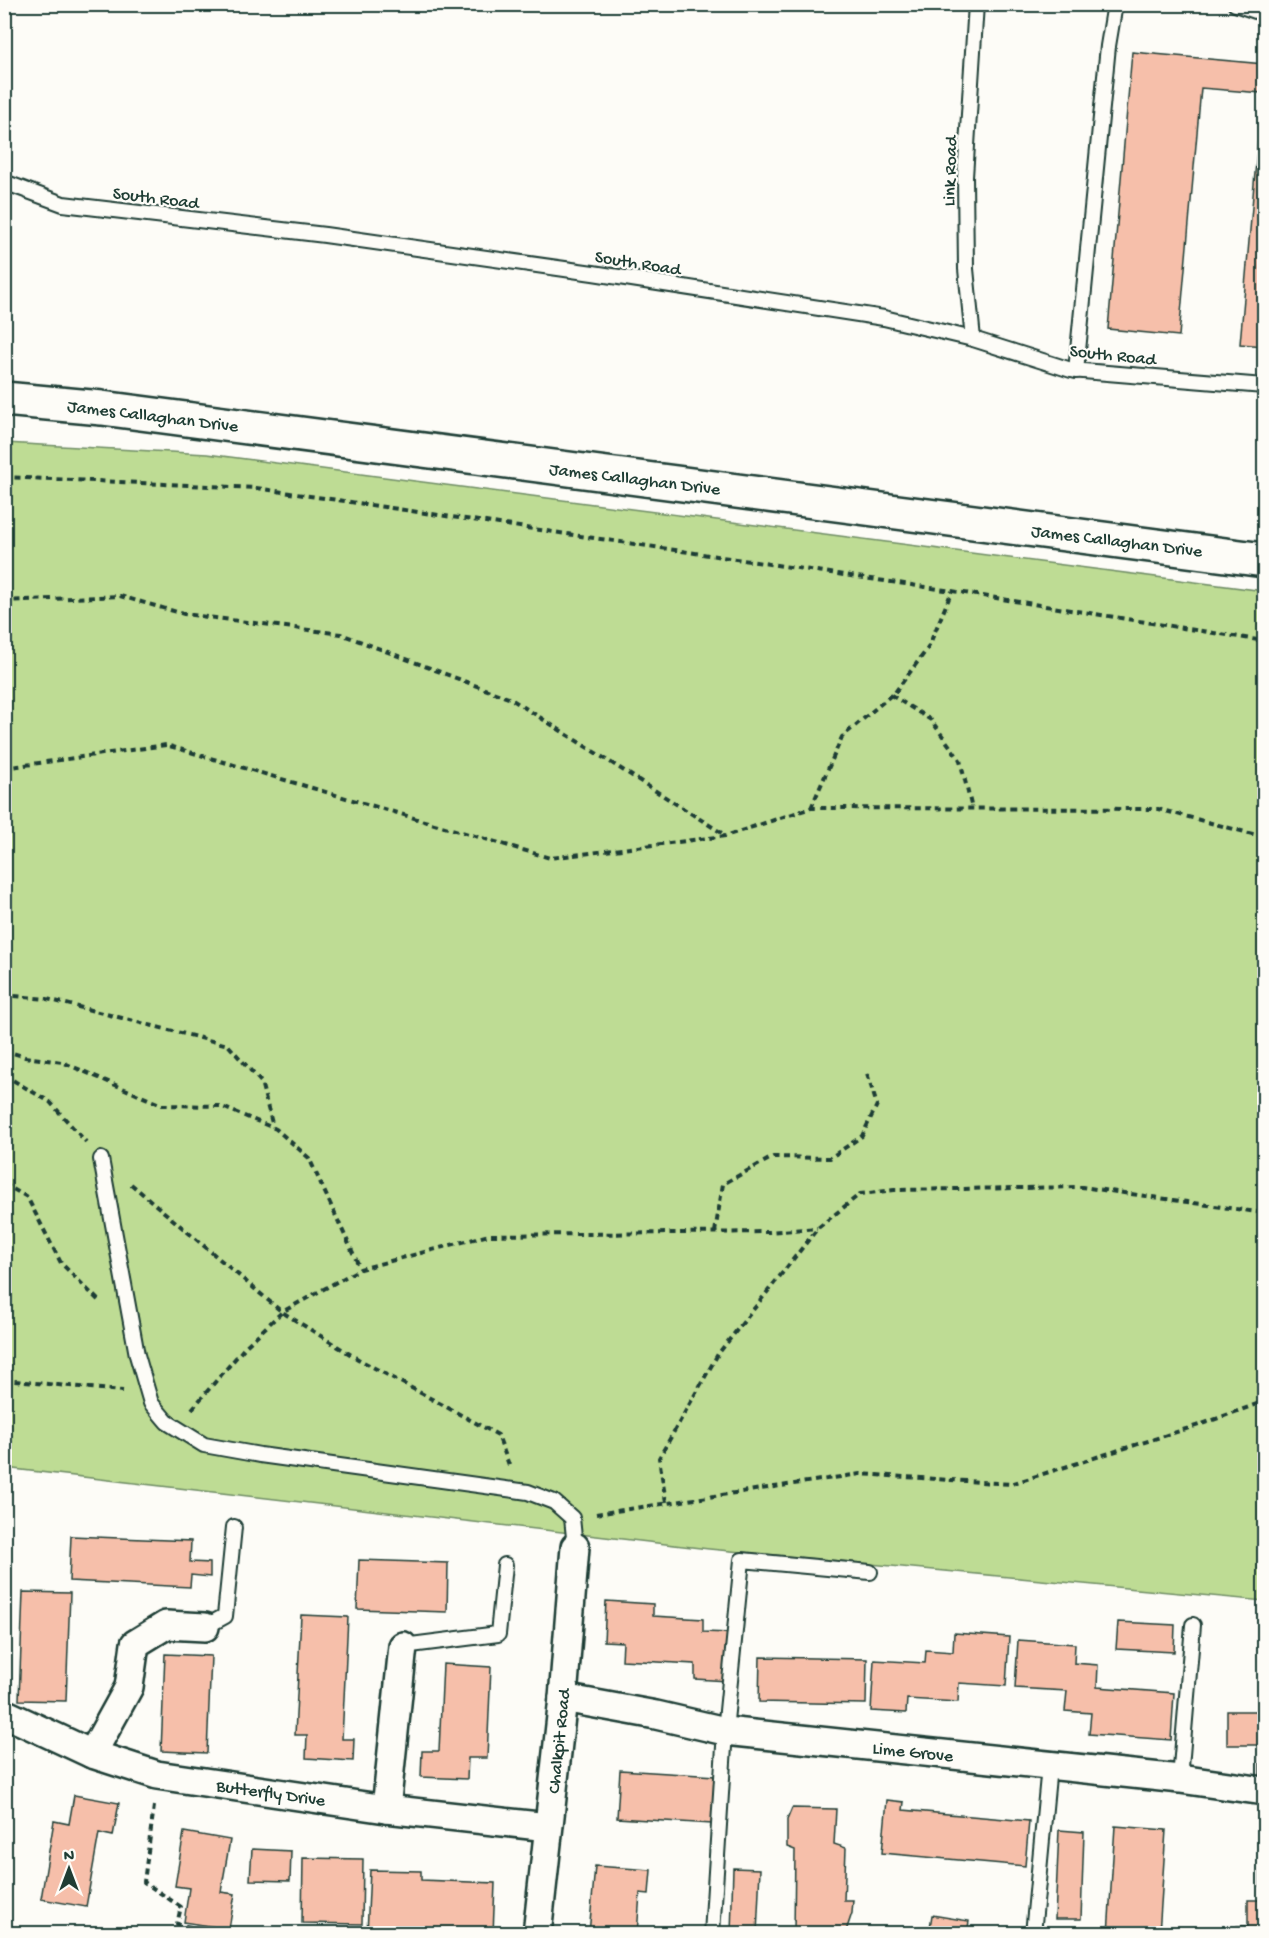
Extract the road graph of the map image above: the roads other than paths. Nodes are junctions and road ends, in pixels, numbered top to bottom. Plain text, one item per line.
1 (976, 4) edge
2 (1115, 4) edge
3 (1235, 4) edge
4 (1264, 14) edge
5 (4, 182) edge
6 (973, 339) junction
7 (1076, 371) junction
8 (1264, 386) edge
9 (4, 399) edge
10 (1264, 560) edge
11 (101, 1159) road end
12 (234, 1527) dead end
13 (576, 1547) joint
14 (505, 1564) dead end
15 (870, 1572) dead end
16 (1193, 1625) dead end
17 (205, 1627) joint
18 (403, 1646) joint
19 (563, 1698) junction
20 (4, 1713) edge
21 (725, 1731) junction
22 (92, 1754) junction
23 (1049, 1766) junction
24 (1180, 1779) junction
25 (1264, 1791) edge
26 (386, 1809) junction
27 (548, 1827) junction
28 (537, 1934) edge
29 (712, 1934) edge
30 (1033, 1934) edge

1 - 6 lane, Link Road
2 - 7 lane
3 - 4 lane
5 - 6 lane, South Road
6 - 7 lane, South Road
7 - 8 lane, South Road
9 - 10 street, James Callaghan Drive
11 - 13 lane
12 - 17 lane
13 - 19 street, Chalkpit Road
14 - 18 lane
15 - 21 lane
16 - 24 lane
17 - 22 street
18 - 26 street
19 - 21 street, Lime Grove
19 - 27 street, Chalkpit Road
20 - 22 street, Butterfly Drive
21 - 23 street, Lime Grove
21 - 29 lane
22 - 26 street, Butterfly Drive
23 - 24 street, Lime Grove
23 - 30 lane
24 - 25 street, Lime Grove
26 - 27 street, Butterfly Drive
27 - 28 street, Chalkpit Road

